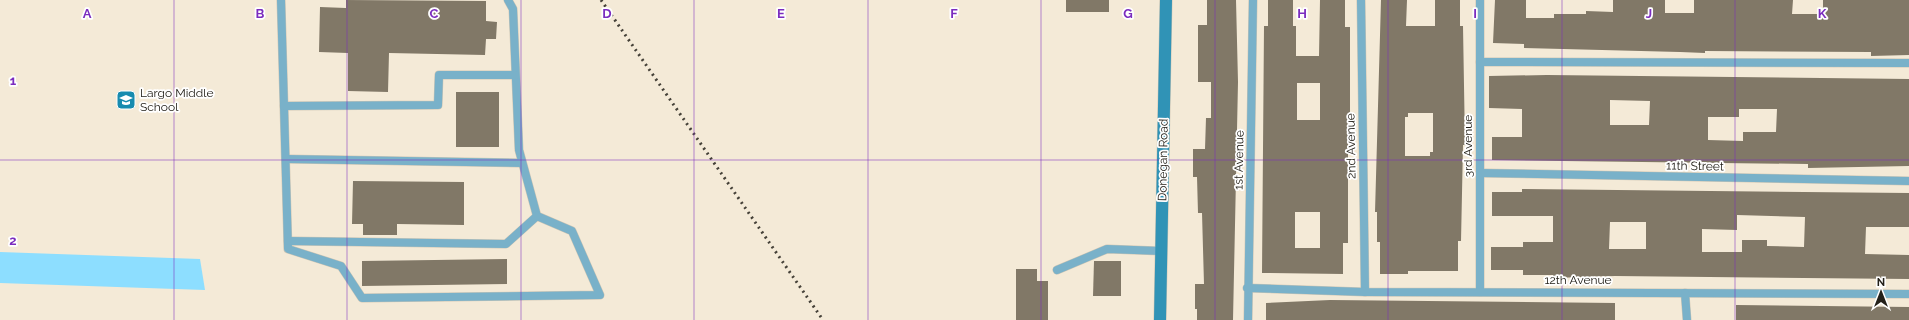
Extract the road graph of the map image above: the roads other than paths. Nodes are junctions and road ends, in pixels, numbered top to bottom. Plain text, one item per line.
1 (281, 0) edge
2 (508, 0) edge
3 (1166, 0) edge
4 (1253, 0) edge
5 (1361, 0) edge
6 (1480, 0) edge
7 (1480, 62) junction
8 (1909, 63) edge
9 (515, 75) junction
10 (284, 106) junction
11 (286, 159) junction
12 (522, 163) junction
13 (1480, 173) junction
14 (1909, 181) edge
15 (538, 216) junction
16 (288, 241) junction
17 (1161, 251) junction
18 (1057, 270) dead end
19 (1247, 288) junction
20 (1365, 292) junction
21 (1480, 292) junction
22 (1685, 293) junction
23 (1909, 294) edge
24 (1160, 320) edge
25 (1248, 320) edge
26 (1687, 320) edge

1 - 10 lane
2 - 9 lane
3 - 17 street, Donegan Road
4 - 19 lane, 1st Avenue
5 - 20 lane, 2nd Avenue
6 - 7 lane, 3rd Avenue
7 - 8 lane
7 - 13 lane, 3rd Avenue
9 - 10 lane
9 - 12 lane
10 - 11 lane
11 - 12 lane
11 - 16 lane
12 - 15 lane
13 - 14 lane, 11th Street
13 - 21 lane, 3rd Avenue
15 - 16 lane
15 - 16 lane
17 - 18 lane
17 - 24 street, Donegan Road
19 - 20 lane, 12th Avenue
19 - 25 lane, 1st Avenue
20 - 21 lane, 12th Avenue
21 - 22 lane, 12th Avenue
22 - 23 lane, 12th Avenue
22 - 26 lane

